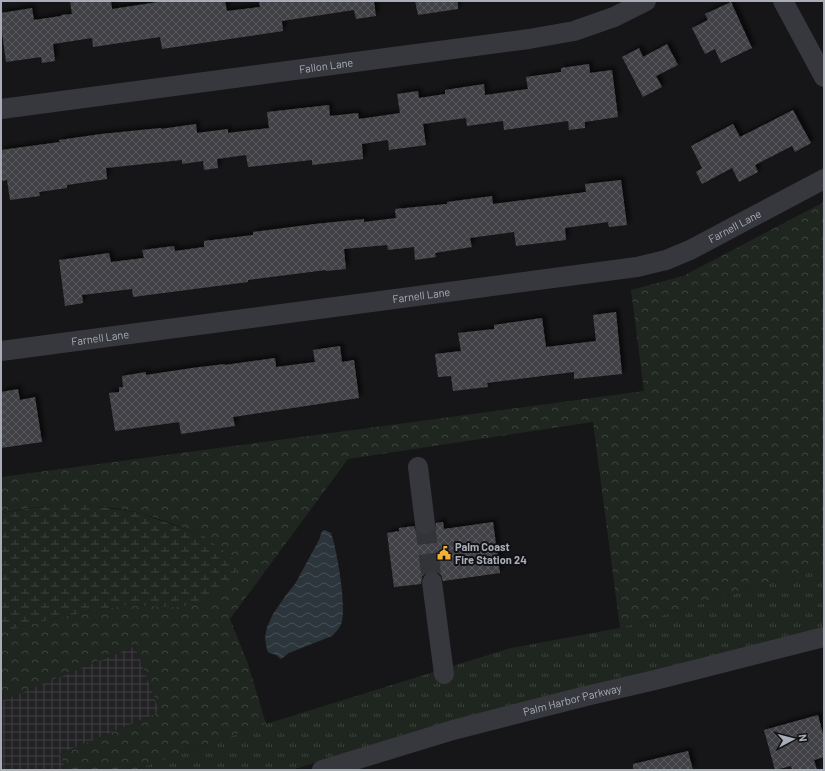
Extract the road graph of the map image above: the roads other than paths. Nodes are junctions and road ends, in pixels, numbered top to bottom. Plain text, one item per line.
1 (646, 1) edge
2 (783, 1) edge
3 (824, 77) edge
4 (1, 109) edge
5 (824, 179) edge
6 (1, 351) edge
7 (418, 467) dead end
8 (425, 524) tunnel mouth
9 (432, 582) tunnel mouth
10 (824, 637) edge
11 (444, 674) dead end
12 (322, 770) edge

1 - 4 street, Fallon Lane
2 - 3 street
5 - 6 street, Farnell Lane
7 - 8 street
9 - 11 street
10 - 12 street, Palm Harbor Parkway

